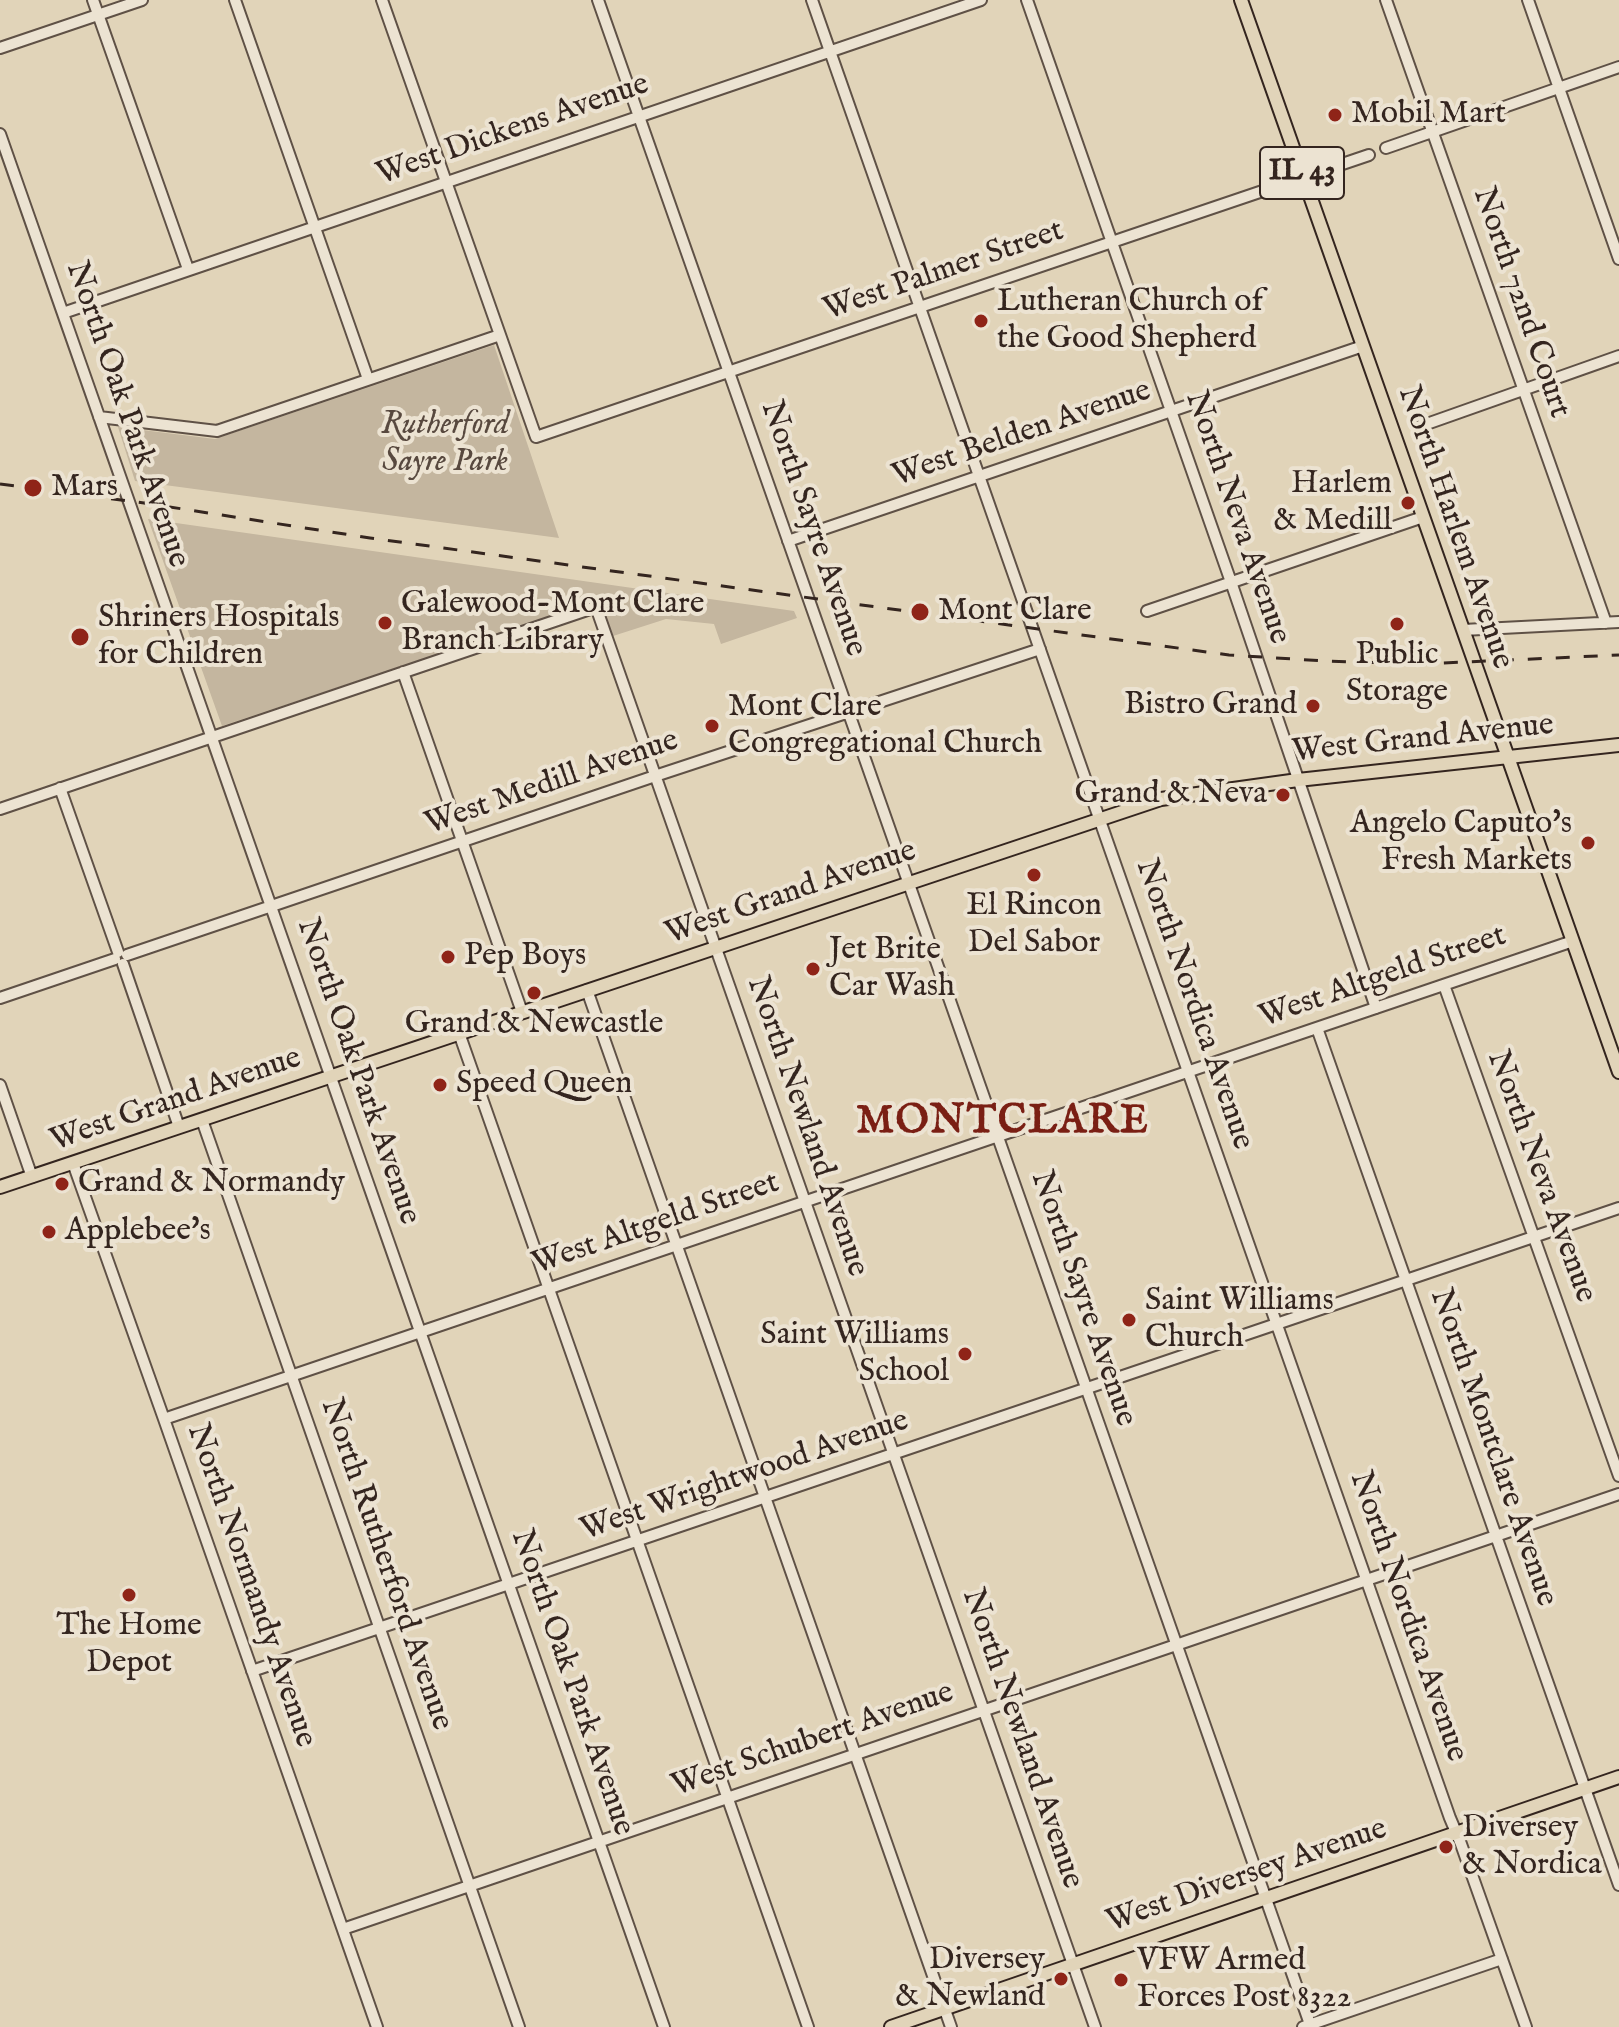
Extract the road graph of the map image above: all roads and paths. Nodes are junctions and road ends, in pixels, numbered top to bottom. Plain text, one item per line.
1 (93, 0) edge
2 (142, 0) edge
3 (235, 0) edge
4 (382, 0) edge
5 (598, 0) edge
6 (812, 0) edge
7 (981, 0) edge
8 (1027, 0) edge
9 (1241, 0) edge
10 (1386, 0) edge
11 (1528, 0) edge
12 (99, 15) junction
13 (0, 48) edge
14 (830, 51) junction
15 (1619, 67) edge
16 (1559, 88) junction
17 (639, 116) junction
18 (1433, 132) junction
19 (0, 134) edge
20 (1386, 148) dead end
21 (1369, 155) dead end
22 (1304, 178) junction
23 (446, 181) junction
24 (315, 226) junction
25 (1112, 242) junction
26 (1619, 259) edge
27 (188, 269) junction
28 (920, 307) junction
29 (63, 313) junction
30 (500, 335) junction
31 (1363, 346) junction
32 (1619, 356) edge
33 (729, 372) junction
34 (368, 379) junction
35 (1523, 390) junction
36 (1172, 412) junction
37 (99, 417) junction
38 (1421, 426) dead end
39 (980, 476) junction
40 (1423, 517) junction
41 (788, 541) junction
42 (1231, 582) junction
43 (1147, 611) dead end
44 (1619, 622) edge
45 (1606, 623) junction
46 (1463, 630) junction
47 (1040, 649) junction
48 (403, 672) junction
49 (848, 712) junction
50 (212, 737) junction
51 (1619, 745) edge
52 (1507, 757) junction
53 (655, 776) junction
54 (1298, 780) junction
55 (60, 788) junction
56 (0, 809) edge
57 (1100, 818) junction
58 (462, 842) junction
59 (908, 882) junction
60 (271, 905) junction
61 (1573, 941) junction
62 (715, 947) junction
63 (121, 957) junction
64 (1444, 985) junction
65 (587, 990) junction
66 (0, 998) edge
67 (1376, 1008) junction
68 (522, 1012) junction
69 (1317, 1028) junction
70 (459, 1033) junction
71 (1618, 1069) edge
72 (1188, 1072) junction
73 (331, 1076) junction
74 (0, 1085) edge
75 (202, 1120) junction
76 (179, 1127) junction
77 (998, 1136) junction
78 (73, 1163) junction
79 (32, 1177) junction
80 (0, 1187) edge
81 (805, 1202) junction
82 (1619, 1208) edge
83 (1534, 1237) junction
84 (677, 1245) junction
85 (1406, 1281) junction
86 (548, 1289) junction
87 (1277, 1324) junction
88 (420, 1332) junction
89 (291, 1376) junction
90 (1086, 1389) junction
91 (164, 1419) junction
92 (894, 1454) junction
93 (1619, 1476) edge
94 (1619, 1494) edge
95 (765, 1497) junction
96 (1495, 1536) junction
97 (637, 1541) junction
98 (1366, 1580) junction
99 (509, 1584) junction
100 (379, 1628) junction
101 (1177, 1645) junction
102 (252, 1671) junction
103 (984, 1711) junction
104 (855, 1754) junction
105 (1619, 1777) edge
106 (1585, 1789) junction
107 (727, 1798) junction
108 (1456, 1833) junction
109 (599, 1842) junction
110 (1619, 1885) edge
111 (470, 1886) junction
112 (1266, 1899) junction
113 (343, 1929) junction
114 (1502, 1959) junction
115 (1073, 1965) junction
116 (945, 2009) junction
117 (1308, 2026) edge
118 (377, 2027) edge
119 (519, 2027) edge
120 (664, 2027) edge
121 (808, 2027) edge
122 (891, 2027) edge
123 (951, 2027) edge
124 (1095, 2027) edge
125 (1526, 2027) edge

1 - 12 street
2 - 12 street
3 - 24 street
4 - 23 street
5 - 17 street, North Sayre Avenue
6 - 14 street, North Nordica Avenue
7 - 14 street, West Dickens Avenue
8 - 25 street, North Neva Avenue
9 - 22 main road, North Harlem Avenue / IL 43
10 - 18 street, North 72nd Court
11 - 16 street
12 - 13 street
12 - 27 street
14 - 17 street, West Dickens Avenue
14 - 28 street, North Nordica Avenue
15 - 16 street
16 - 18 street
16 - 26 street
17 - 23 street, West Dickens Avenue
17 - 33 street, North Sayre Avenue
18 - 20 street
18 - 35 street, North 72nd Court
19 - 29 street, North Oak Park Avenue
21 - 22 street, West Palmer Street
22 - 25 street, West Palmer Street
22 - 31 main road, North Harlem Avenue / IL 43
23 - 24 street, West Dickens Avenue
23 - 30 street
24 - 27 street, West Dickens Avenue
24 - 34 street
25 - 28 street, West Palmer Street
25 - 36 street, North Neva Avenue
27 - 29 street, West Dickens Avenue
28 - 33 street, West Palmer Street
28 - 39 street, North Nordica Avenue
29 - 37 street, North Oak Park Avenue
30 - 33 street, West Palmer Street
30 - 34 street
31 - 36 street, West Belden Avenue
31 - 40 main road, North Harlem Avenue / IL 43
32 - 35 street
33 - 41 street, North Sayre Avenue
34 - 37 street
35 - 38 street
35 - 45 street, North 72nd Court
36 - 39 street, West Belden Avenue
36 - 42 street, North Neva Avenue
37 - 50 street, North Oak Park Avenue
39 - 41 street, West Belden Avenue
39 - 47 street, North Nordica Avenue
40 - 42 street
40 - 46 main road, North Harlem Avenue / IL 43
41 - 49 street, North Sayre Avenue
42 - 43 street
42 - 54 street, North Neva Avenue
44 - 45 street
45 - 46 street
46 - 52 main road, North Harlem Avenue / IL 43
47 - 49 street, West Medill Avenue
47 - 57 street, North Nordica Avenue
48 - 50 street
48 - 53 street, North Newland Avenue
48 - 58 street
49 - 53 street, West Medill Avenue
49 - 59 street, North Sayre Avenue
50 - 55 street
50 - 60 street, North Oak Park Avenue
51 - 52 main road, West Grand Avenue
52 - 54 main road, West Grand Avenue
52 - 61 main road, North Harlem Avenue / IL 43
53 - 58 street, West Medill Avenue
53 - 62 street, North Newland Avenue
54 - 57 main road, West Grand Avenue
54 - 67 street, North Neva Avenue
55 - 56 street
55 - 63 street
57 - 59 main road, West Grand Avenue
57 - 72 street, North Nordica Avenue
58 - 60 street, West Medill Avenue
58 - 68 street
59 - 62 main road, West Grand Avenue
59 - 77 street, North Sayre Avenue
60 - 63 street, West Medill Avenue
60 - 73 street, North Oak Park Avenue
61 - 64 street, West Altgeld Street
61 - 71 main road, North Harlem Avenue / IL 43
62 - 65 main road, West Grand Avenue
62 - 81 street, North Newland Avenue
63 - 66 street, West Medill Avenue
63 - 76 street
64 - 67 street, West Altgeld Street
64 - 83 street, North Neva Avenue
65 - 68 main road, West Grand Avenue
65 - 84 street
67 - 69 street, West Altgeld Street
68 - 70 main road, West Grand Avenue
69 - 72 street, West Altgeld Street
69 - 85 street, North Montclare Avenue
70 - 73 main road, West Grand Avenue
70 - 86 street
72 - 77 street, West Altgeld Street
72 - 87 street, North Nordica Avenue
73 - 75 main road, West Grand Avenue
73 - 88 street, North Oak Park Avenue
74 - 79 street
75 - 76 main road, West Grand Avenue
75 - 89 street, North Rutherford Avenue
76 - 78 main road, West Grand Avenue
77 - 81 street, West Altgeld Street
77 - 90 street, North Sayre Avenue
78 - 79 main road, West Grand Avenue
78 - 91 street, North Normandy Avenue
79 - 80 main road, West Grand Avenue
81 - 84 street, West Altgeld Street
81 - 92 street, North Newland Avenue
82 - 83 street, West Wrightwood Avenue
83 - 85 street, West Wrightwood Avenue
83 - 93 street, North Neva Avenue
84 - 86 street, West Altgeld Street
84 - 95 street
85 - 87 street, West Wrightwood Avenue
85 - 96 street, North Montclare Avenue
86 - 88 street, West Altgeld Street
86 - 97 street
87 - 90 street, West Wrightwood Avenue
87 - 98 street, North Nordica Avenue
88 - 89 street, West Altgeld Street
88 - 99 street, North Oak Park Avenue
89 - 91 street, West Altgeld Street
89 - 100 street, North Rutherford Avenue
90 - 92 street, West Wrightwood Avenue
90 - 101 street, North Sayre Avenue
91 - 102 street, North Normandy Avenue
92 - 95 street, West Wrightwood Avenue
92 - 103 street, North Newland Avenue
94 - 96 street, West Schubert Avenue
95 - 97 street, West Wrightwood Avenue
95 - 104 street
96 - 98 street, West Schubert Avenue
96 - 106 street, North Montclare Avenue
97 - 99 street, West Wrightwood Avenue
97 - 107 street
98 - 101 street, West Schubert Avenue
98 - 108 street, North Nordica Avenue
99 - 100 street, West Wrightwood Avenue
99 - 109 street, North Oak Park Avenue
100 - 102 street, West Wrightwood Avenue
100 - 111 street, North Rutherford Avenue
101 - 103 street, West Schubert Avenue
101 - 112 street, North Sayre Avenue
102 - 113 street, North Normandy Avenue
103 - 104 street, West Schubert Avenue
103 - 115 street, North Newland Avenue
104 - 107 street, West Schubert Avenue
104 - 116 street
105 - 106 main road, West Diversey Avenue
106 - 108 main road, West Diversey Avenue
106 - 110 street, North Montclare Avenue
107 - 109 street, West Schubert Avenue
107 - 121 street
108 - 112 main road, West Diversey Avenue
108 - 114 street, North Nordica Avenue
109 - 111 street, West Schubert Avenue
109 - 120 street, North Oak Park Avenue
111 - 113 street, West Schubert Avenue
111 - 119 street, North Rutherford Avenue
112 - 115 main road, West Diversey Avenue
112 - 117 street, North Sayre Avenue
113 - 118 street, North Normandy Avenue
114 - 117 street
114 - 125 street, North Nordica Avenue
115 - 116 main road, West Diversey Avenue
115 - 124 street, North Newland Avenue
116 - 122 main road, West Diversey Avenue
116 - 123 street

